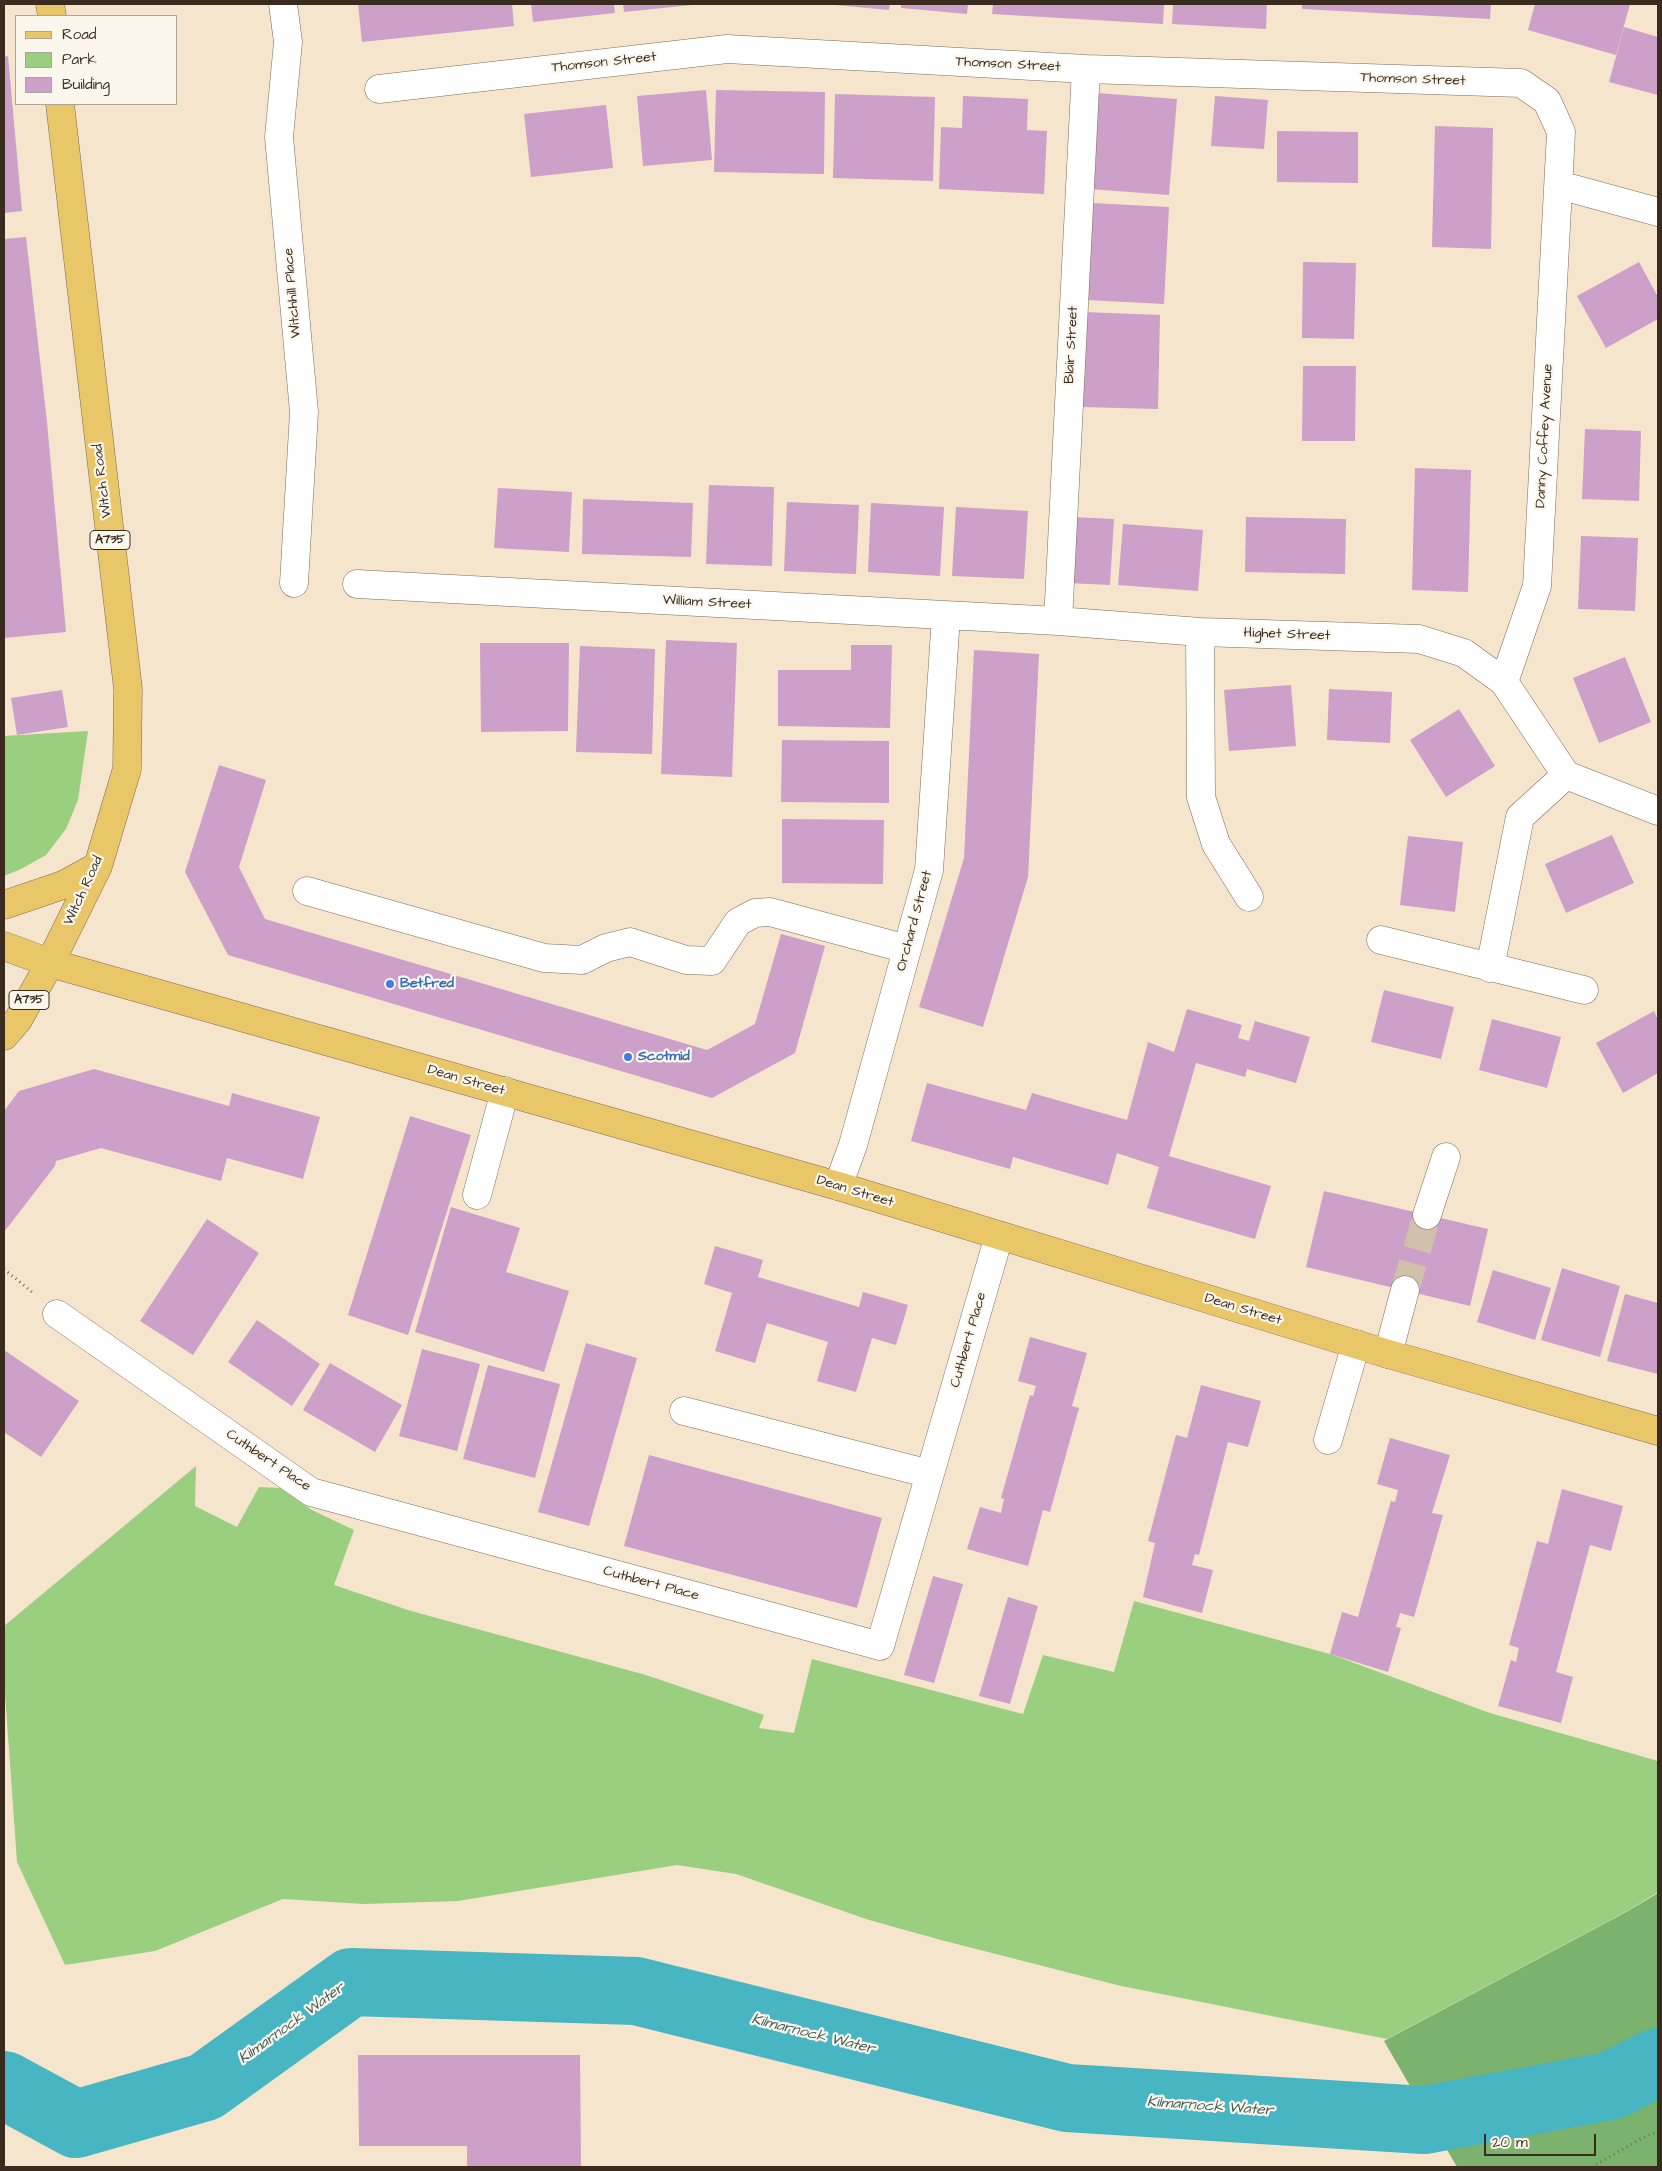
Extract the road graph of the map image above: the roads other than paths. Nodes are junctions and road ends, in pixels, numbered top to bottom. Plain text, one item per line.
1 (283, 4) edge
2 (1086, 70) junction
3 (379, 89) dead end
4 (60, 105) edge
5 (1559, 185) junction
6 (1658, 212) edge
7 (294, 583) dead end
8 (356, 584) dead end
9 (946, 616) junction
10 (1058, 622) junction
11 (1200, 632) junction
12 (1504, 682) junction
13 (1566, 775) junction
14 (1658, 811) edge
15 (98, 866) junction
16 (307, 891) dead end
17 (1249, 896) dead end
18 (4, 904) edge
19 (1381, 940) dead end
20 (4, 946) edge
21 (908, 949) junction
22 (50, 963) junction
23 (1490, 968) junction
24 (1584, 990) dead end
25 (4, 1036) edge
26 (504, 1092) junction
27 (1446, 1157) dead end
28 (838, 1186) junction
29 (478, 1195) dead end
30 (1427, 1215) tunnel mouth
31 (999, 1236) junction
32 (1405, 1290) tunnel mouth
33 (57, 1314) dead end
34 (1356, 1344) junction
35 (1388, 1354) junction
36 (684, 1411) dead end
37 (1658, 1431) edge
38 (1328, 1440) dead end
39 (930, 1474) junction

1 - 7 street, Witchhill Place
2 - 3 street, Thomson Street
2 - 5 street, Thomson Street
2 - 10 street, Blair Street
4 - 15 main road, Witch Road / A735
5 - 6 street
5 - 12 street, Danny Coffey Avenue
8 - 9 street, William Street
9 - 10 street, William Street
9 - 21 street, Orchard Street
10 - 11 street, Highet Street
11 - 12 street, Highet Street
11 - 17 street
12 - 13 street
13 - 14 street
13 - 23 street
15 - 18 main road
15 - 22 main road, Witch Road / A735
16 - 21 street
19 - 23 street
20 - 22 main road, Dean Street
21 - 28 street, Orchard Street
22 - 25 main road, A735
22 - 26 main road, Dean Street
23 - 24 street
26 - 28 main road, Dean Street
26 - 29 street
27 - 30 street
28 - 31 main road, Dean Street
31 - 34 main road, Dean Street
31 - 39 street, Cuthbert Place
32 - 35 street
33 - 39 street, Cuthbert Place
34 - 35 main road, Dean Street
34 - 38 street
35 - 37 main road, Dean Street
36 - 39 street

